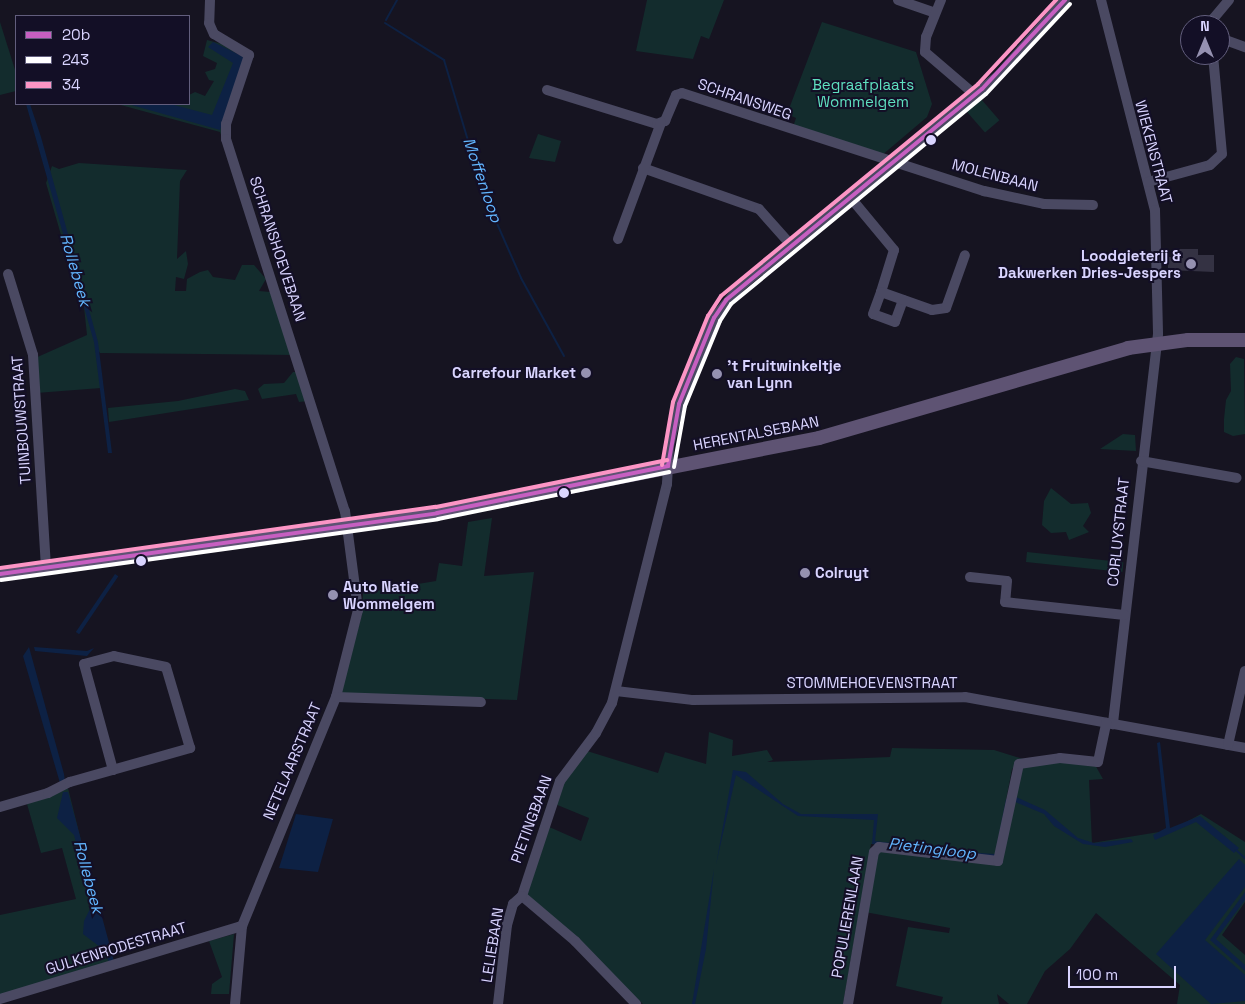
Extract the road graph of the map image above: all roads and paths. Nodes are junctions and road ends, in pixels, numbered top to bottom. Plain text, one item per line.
1 (210, 0) edge
2 (898, 0) edge
3 (941, 0) edge
4 (1065, 0) edge
5 (1101, 0) edge
6 (1230, 0) edge
7 (936, 13) junction
8 (1216, 15) edge
9 (1230, 42) edge
10 (1245, 47) edge
11 (1214, 65) edge
12 (547, 90) dead end
13 (974, 94) junction
14 (661, 124) junction
15 (892, 164) junction
16 (642, 168) junction
17 (1148, 182) junction
18 (850, 197) junction
19 (1093, 205) dead end
20 (618, 238) dead end
21 (791, 245) junction
22 (965, 254) dead end
23 (8, 274) dead end
24 (881, 292) junction
25 (903, 300) junction
26 (1245, 340) edge
27 (1156, 344) junction
28 (1141, 462) junction
29 (668, 466) junction
30 (1237, 478) dead end
31 (347, 526) junction
32 (46, 568) junction
33 (0, 574) edge
34 (970, 577) dead end
35 (1124, 615) junction
36 (1245, 671) edge
37 (616, 691) junction
38 (336, 697) junction
39 (481, 702) dead end
40 (1109, 723) junction
41 (1228, 745) junction
42 (1245, 748) edge
43 (113, 770) junction
44 (0, 807) edge
45 (522, 896) junction
46 (242, 926) junction
47 (0, 999) edge
48 (234, 1004) edge
49 (498, 1004) edge
50 (636, 1004) edge
51 (848, 1004) edge

1 - 31 street, SCHRANSHOEVEBAAN
2 - 7 street
3 - 7 street
4 - 13 street, PIETINGBAAN
5 - 17 street, WIEKENSTRAAT
6 - 8 street
7 - 13 street
9 - 10 street
11 - 17 street
12 - 14 street
13 - 15 street, PIETINGBAAN
14 - 15 street, SCHRANSWEG
14 - 16 street, SCHRANSWEG
15 - 18 street, PIETINGBAAN
15 - 19 street, MOLENBAAN
16 - 20 street, SCHRANSWEG
16 - 21 street
17 - 27 street, WIEKENSTRAAT
18 - 21 street, PIETINGBAAN
18 - 24 street
21 - 29 street, PIETINGBAAN
22 - 25 street
23 - 32 street, TUINBOUWSTRAAT
24 - 25 street
24 - 25 street
26 - 27 main road, HERENTALSEBAAN
27 - 28 street, CORLUYSTRAAT
27 - 29 main road, HERENTALSEBAAN
28 - 30 street
28 - 35 street, CORLUYSTRAAT
29 - 31 main road, HERENTALSEBAAN
29 - 37 street, PIETINGBAAN
31 - 32 main road, HERENTALSEBAAN
31 - 38 street, NETELAARSTRAAT
32 - 33 main road, HERENTALSEBAAN
34 - 35 street
35 - 40 street, CORLUYSTRAAT
36 - 41 street
37 - 40 street, STOMMEHOEVENSTRAAT
37 - 45 street, PIETINGBAAN
38 - 39 street
38 - 46 street, NETELAARSTRAAT
40 - 41 street, STOMMEHOEVENSTRAAT
40 - 51 street, POPULIERENLAAN
41 - 42 street, STOMMEHOEVENSTRAAT
43 - 43 street
43 - 44 street
45 - 49 street, LELIEBAAN
45 - 50 street
46 - 47 street, GULKENRODESTRAAT
46 - 48 street, NETELAARSTRAAT

